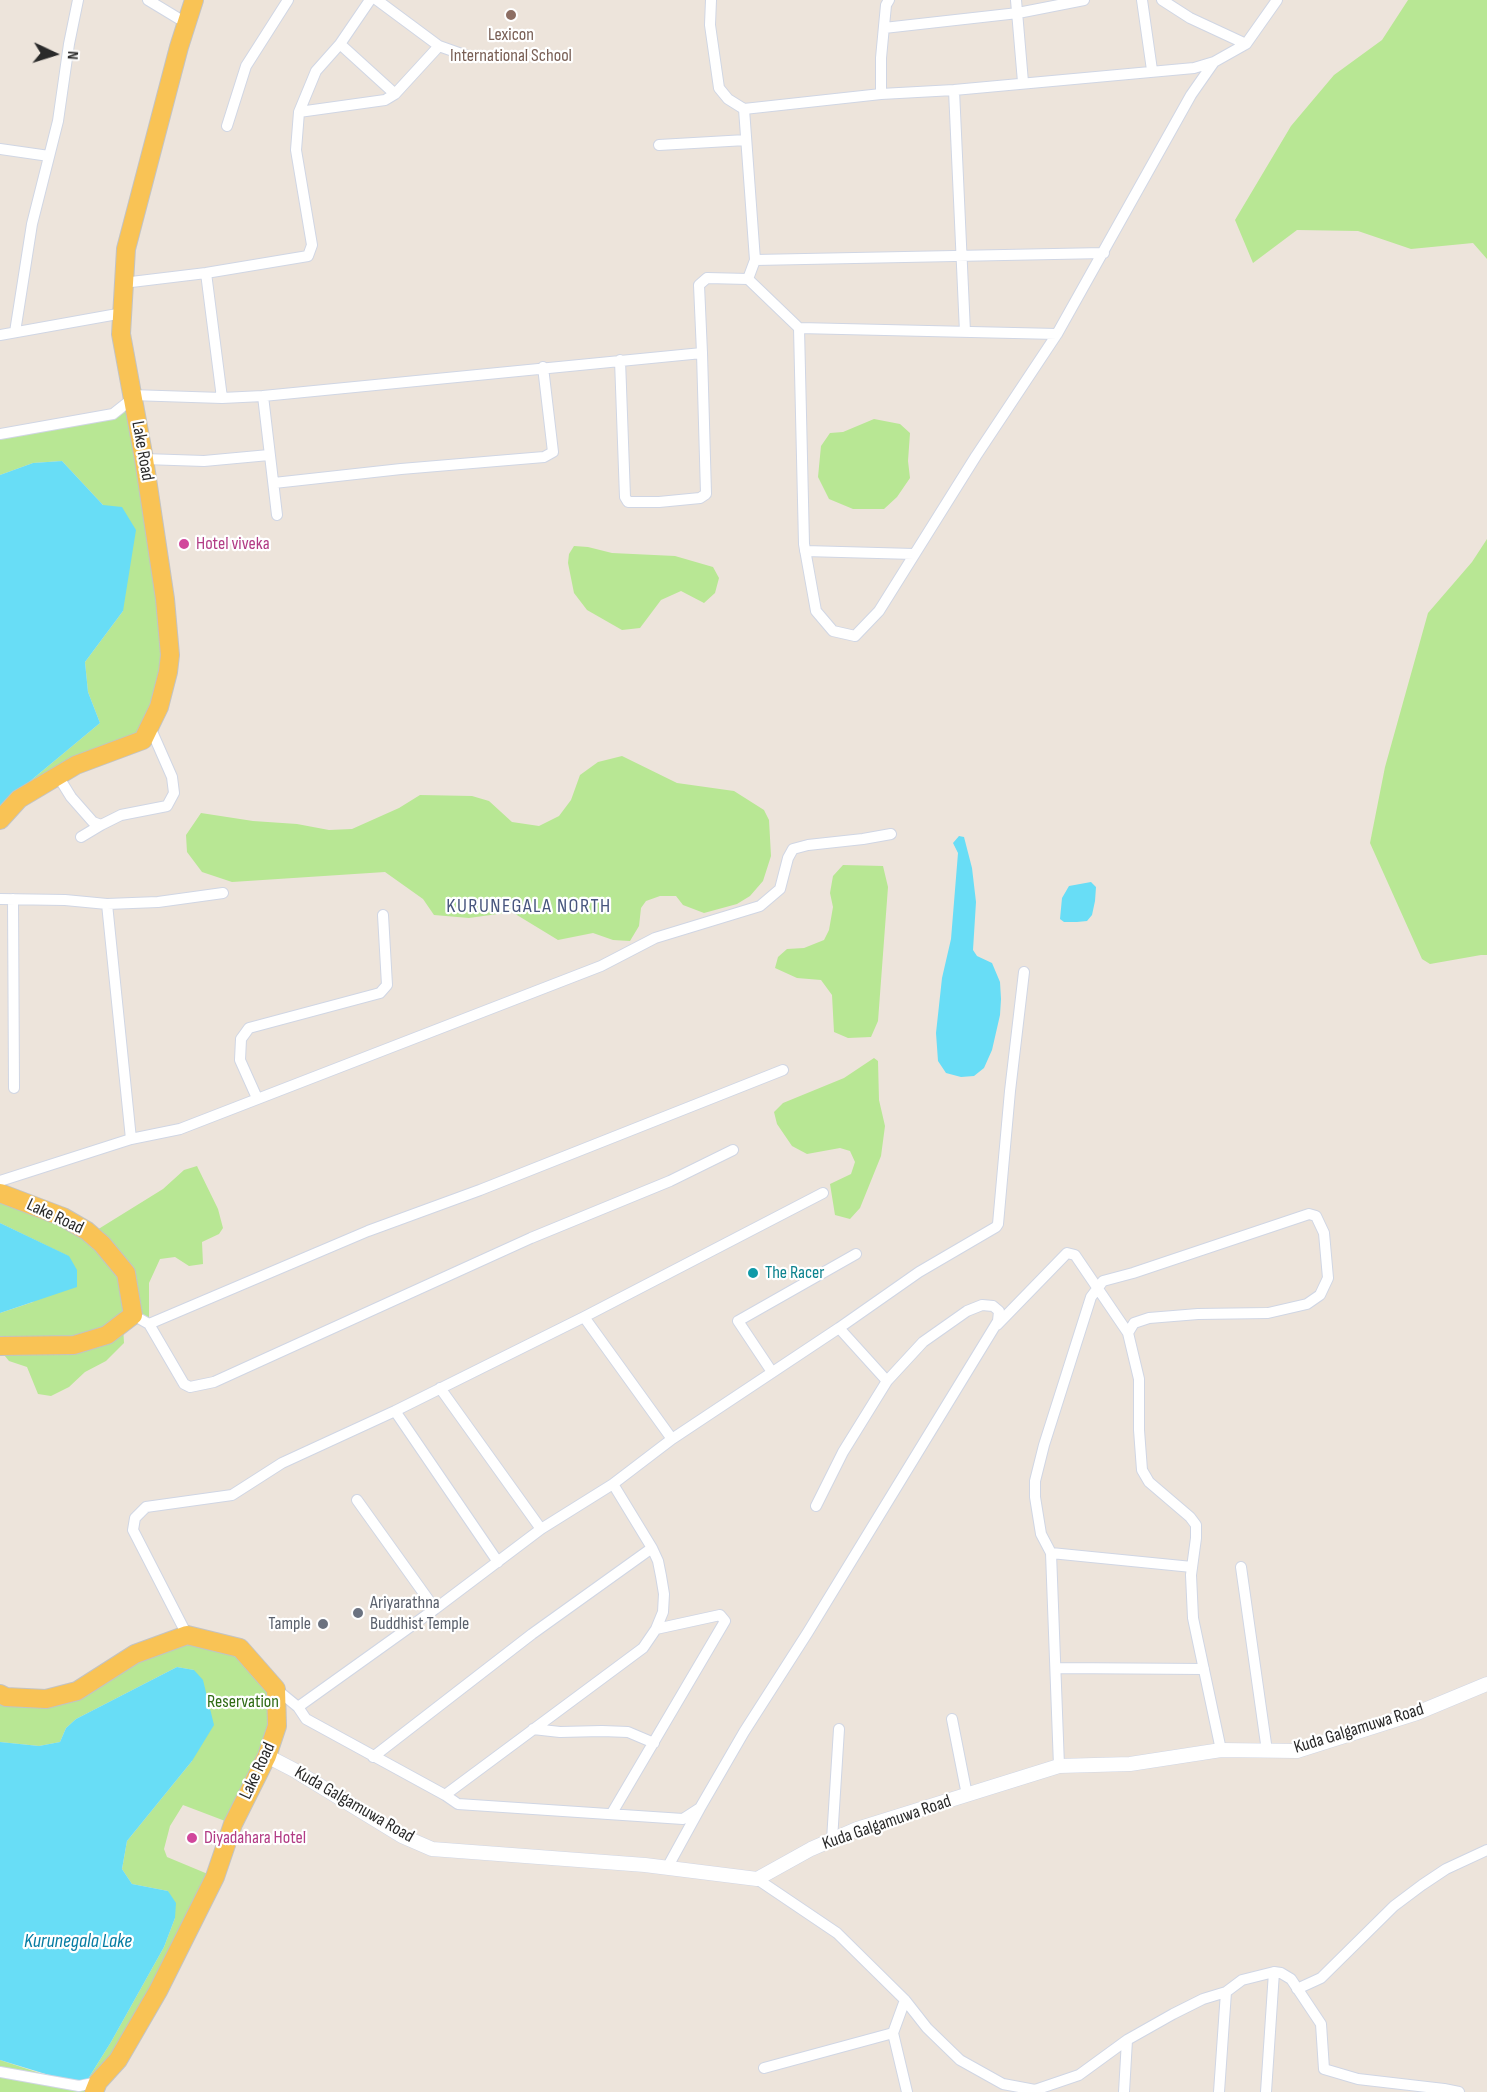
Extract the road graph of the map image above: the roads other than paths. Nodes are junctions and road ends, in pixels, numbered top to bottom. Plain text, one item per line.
1 (78, 0) edge
2 (148, 0) edge
3 (194, 0) edge
4 (288, 0) edge
5 (370, 0) edge
6 (377, 0) edge
7 (399, 0) edge
8 (711, 0) edge
9 (889, 0) edge
10 (1016, 0) edge
11 (1084, 0) edge
12 (1142, 0) edge
13 (1162, 0) edge
14 (1277, 0) edge
15 (394, 12) junction
16 (1018, 13) junction
17 (186, 23) junction
18 (884, 28) junction
19 (340, 44) junction
20 (1246, 44) junction
21 (439, 46) junction
22 (470, 57) dead end
23 (1214, 62) junction
24 (1152, 70) junction
25 (1023, 82) junction
26 (954, 90) junction
27 (395, 94) junction
28 (881, 94) junction
29 (744, 109) junction
30 (299, 112) junction
31 (227, 126) dead end
32 (746, 140) junction
33 (659, 146) dead end
34 (0, 149) edge
35 (49, 156) junction
36 (1104, 253) junction
37 (961, 256) junction
38 (755, 260) junction
39 (206, 273) junction
40 (748, 279) junction
41 (123, 283) junction
42 (123, 313) junction
43 (799, 328) junction
44 (15, 332) junction
45 (965, 332) junction
46 (1057, 334) junction
47 (0, 335) edge
48 (702, 353) junction
49 (620, 360) junction
50 (543, 367) junction
51 (263, 396) junction
52 (132, 397) junction
53 (222, 398) junction
54 (0, 434) edge
55 (269, 455) junction
56 (144, 459) junction
57 (274, 483) junction
58 (277, 515) dead end
59 (806, 551) junction
60 (914, 554) junction
61 (150, 727) junction
62 (57, 776) junction
63 (0, 820) edge
64 (101, 825) junction
65 (891, 834) dead end
66 (81, 837) dead end
67 (223, 892) dead end
68 (0, 899) edge
69 (13, 899) junction
70 (107, 904) junction
71 (383, 915) dead end
72 (1024, 972) dead end
73 (783, 1070) dead end
74 (14, 1088) dead end
75 (257, 1098) junction
76 (131, 1139) junction
77 (733, 1150) dead end
78 (0, 1181) edge
79 (0, 1193) edge
80 (823, 1193) dead end
81 (856, 1254) dead end
82 (1096, 1287) junction
83 (133, 1315) junction
84 (584, 1317) junction
85 (149, 1324) junction
86 (839, 1328) junction
87 (993, 1329) junction
88 (1128, 1333) junction
89 (0, 1346) edge
90 (772, 1372) junction
91 (887, 1381) junction
92 (440, 1388) junction
93 (394, 1411) junction
94 (672, 1438) junction
95 (613, 1484) junction
96 (357, 1500) dead end
97 (816, 1506) dead end
98 (542, 1530) junction
99 (652, 1548) junction
100 (1051, 1553) junction
101 (498, 1562) junction
102 (1192, 1567) junction
103 (1241, 1567) dead end
104 (435, 1609) junction
105 (656, 1629) junction
106 (187, 1635) junction
107 (1056, 1668) junction
108 (1204, 1669) junction
109 (1487, 1684) edge
110 (276, 1689) junction
111 (0, 1694) edge
112 (298, 1707) junction
113 (951, 1719) dead end
114 (533, 1729) junction
115 (839, 1729) dead end
116 (654, 1743) junction
117 (1221, 1750) junction
118 (1266, 1751) junction
119 (267, 1756) junction
120 (373, 1757) junction
121 (1059, 1767) junction
122 (445, 1795) junction
123 (967, 1795) junction
124 (704, 1800) junction
125 (612, 1813) junction
126 (832, 1840) junction
127 (1487, 1850) edge
128 (667, 1868) junction
129 (757, 1879) junction
130 (1274, 1972) junction
131 (1297, 1989) junction
132 (1226, 1992) junction
133 (905, 2000) junction
134 (892, 2033) junction
135 (1127, 2040) junction
136 (764, 2068) dead end
137 (0, 2072) edge
138 (96, 2087) edge
139 (1035, 2091) edge
140 (908, 2092) edge
141 (1124, 2092) edge
142 (1219, 2092) edge
143 (1266, 2092) edge
144 (1459, 2092) edge

1 - 35 street
2 - 17 street
3 - 17 main road, Lake Road
4 - 31 street
5 - 19 street
6 - 15 street
7 - 15 street
8 - 29 street
9 - 18 street
10 - 16 street
11 - 16 street
12 - 24 street
13 - 20 street
14 - 20 street
15 - 21 street
16 - 18 street
16 - 25 street
17 - 41 main road, Lake Road
18 - 28 street
19 - 27 street
19 - 30 street
20 - 23 street
21 - 22 street
21 - 27 street
23 - 24 street
23 - 36 street
24 - 25 street
25 - 26 street
26 - 28 street
26 - 37 street
27 - 30 street
28 - 29 street
29 - 32 street
30 - 39 street
32 - 33 street
32 - 38 street
34 - 35 street
35 - 44 street
36 - 37 street
36 - 46 street
37 - 38 street
37 - 45 street
38 - 40 street
39 - 41 street
39 - 53 street
40 - 43 street
40 - 48 street
41 - 42 main road, Lake Road
42 - 44 street
42 - 52 main road, Lake Road
43 - 45 street
43 - 59 street
44 - 47 street
45 - 46 street
46 - 60 street
48 - 49 street
48 - 49 street
49 - 50 street
50 - 51 street
50 - 57 street
51 - 53 street
51 - 55 street
52 - 53 street
52 - 54 street
52 - 56 main road, Lake Road
55 - 56 street
55 - 57 street
56 - 61 main road, Lake Road
57 - 58 street
59 - 60 street
59 - 60 street
61 - 62 main road, Lake Road
61 - 64 street
62 - 63 main road, Lake Road
62 - 64 street
64 - 66 street
65 - 75 street
67 - 70 street
68 - 69 street
69 - 70 street
69 - 74 street
70 - 76 street
71 - 75 street
72 - 86 street
73 - 85 street
75 - 76 street
76 - 78 street
77 - 85 street
79 - 83 main road, Lake Road
80 - 84 street
81 - 90 street
82 - 87 street
82 - 88 street
82 - 88 street
82 - 100 street
83 - 85 street
83 - 89 main road
84 - 92 street
84 - 94 street
86 - 90 street
86 - 91 street
87 - 91 street
87 - 124 street
88 - 102 street
90 - 94 street
91 - 97 street
92 - 93 street
92 - 98 street
93 - 101 street
93 - 106 street
94 - 95 street
95 - 98 street
95 - 99 street
96 - 104 street
98 - 101 street
99 - 105 street
99 - 120 street
100 - 102 street
100 - 107 street
101 - 104 street
102 - 108 street
103 - 118 street
104 - 112 street
105 - 114 street
105 - 116 street
106 - 110 main road
106 - 111 main road
107 - 108 street
107 - 121 street
108 - 117 street
109 - 118 street, Kuda Galgamuwa Road
110 - 112 street
110 - 119 main road, Lake Road
112 - 120 street
113 - 123 street
114 - 116 street
114 - 122 street
115 - 126 street
116 - 125 street
117 - 118 street, Kuda Galgamuwa Road
117 - 121 street, Kuda Galgamuwa Road
119 - 128 street, Kuda Galgamuwa Road
119 - 138 main road, Lake Road
120 - 122 street
121 - 123 street, Kuda Galgamuwa Road
122 - 125 street
123 - 126 street, Kuda Galgamuwa Road
124 - 125 street
124 - 128 street
126 - 129 street, Kuda Galgamuwa Road
127 - 131 street
128 - 129 street, Kuda Galgamuwa Road
129 - 133 street
130 - 131 street
130 - 132 street
130 - 143 street
131 - 144 street
132 - 135 street
132 - 142 street
133 - 134 street
133 - 139 street
134 - 136 street
134 - 140 street
135 - 139 street
135 - 141 street
137 - 138 street

